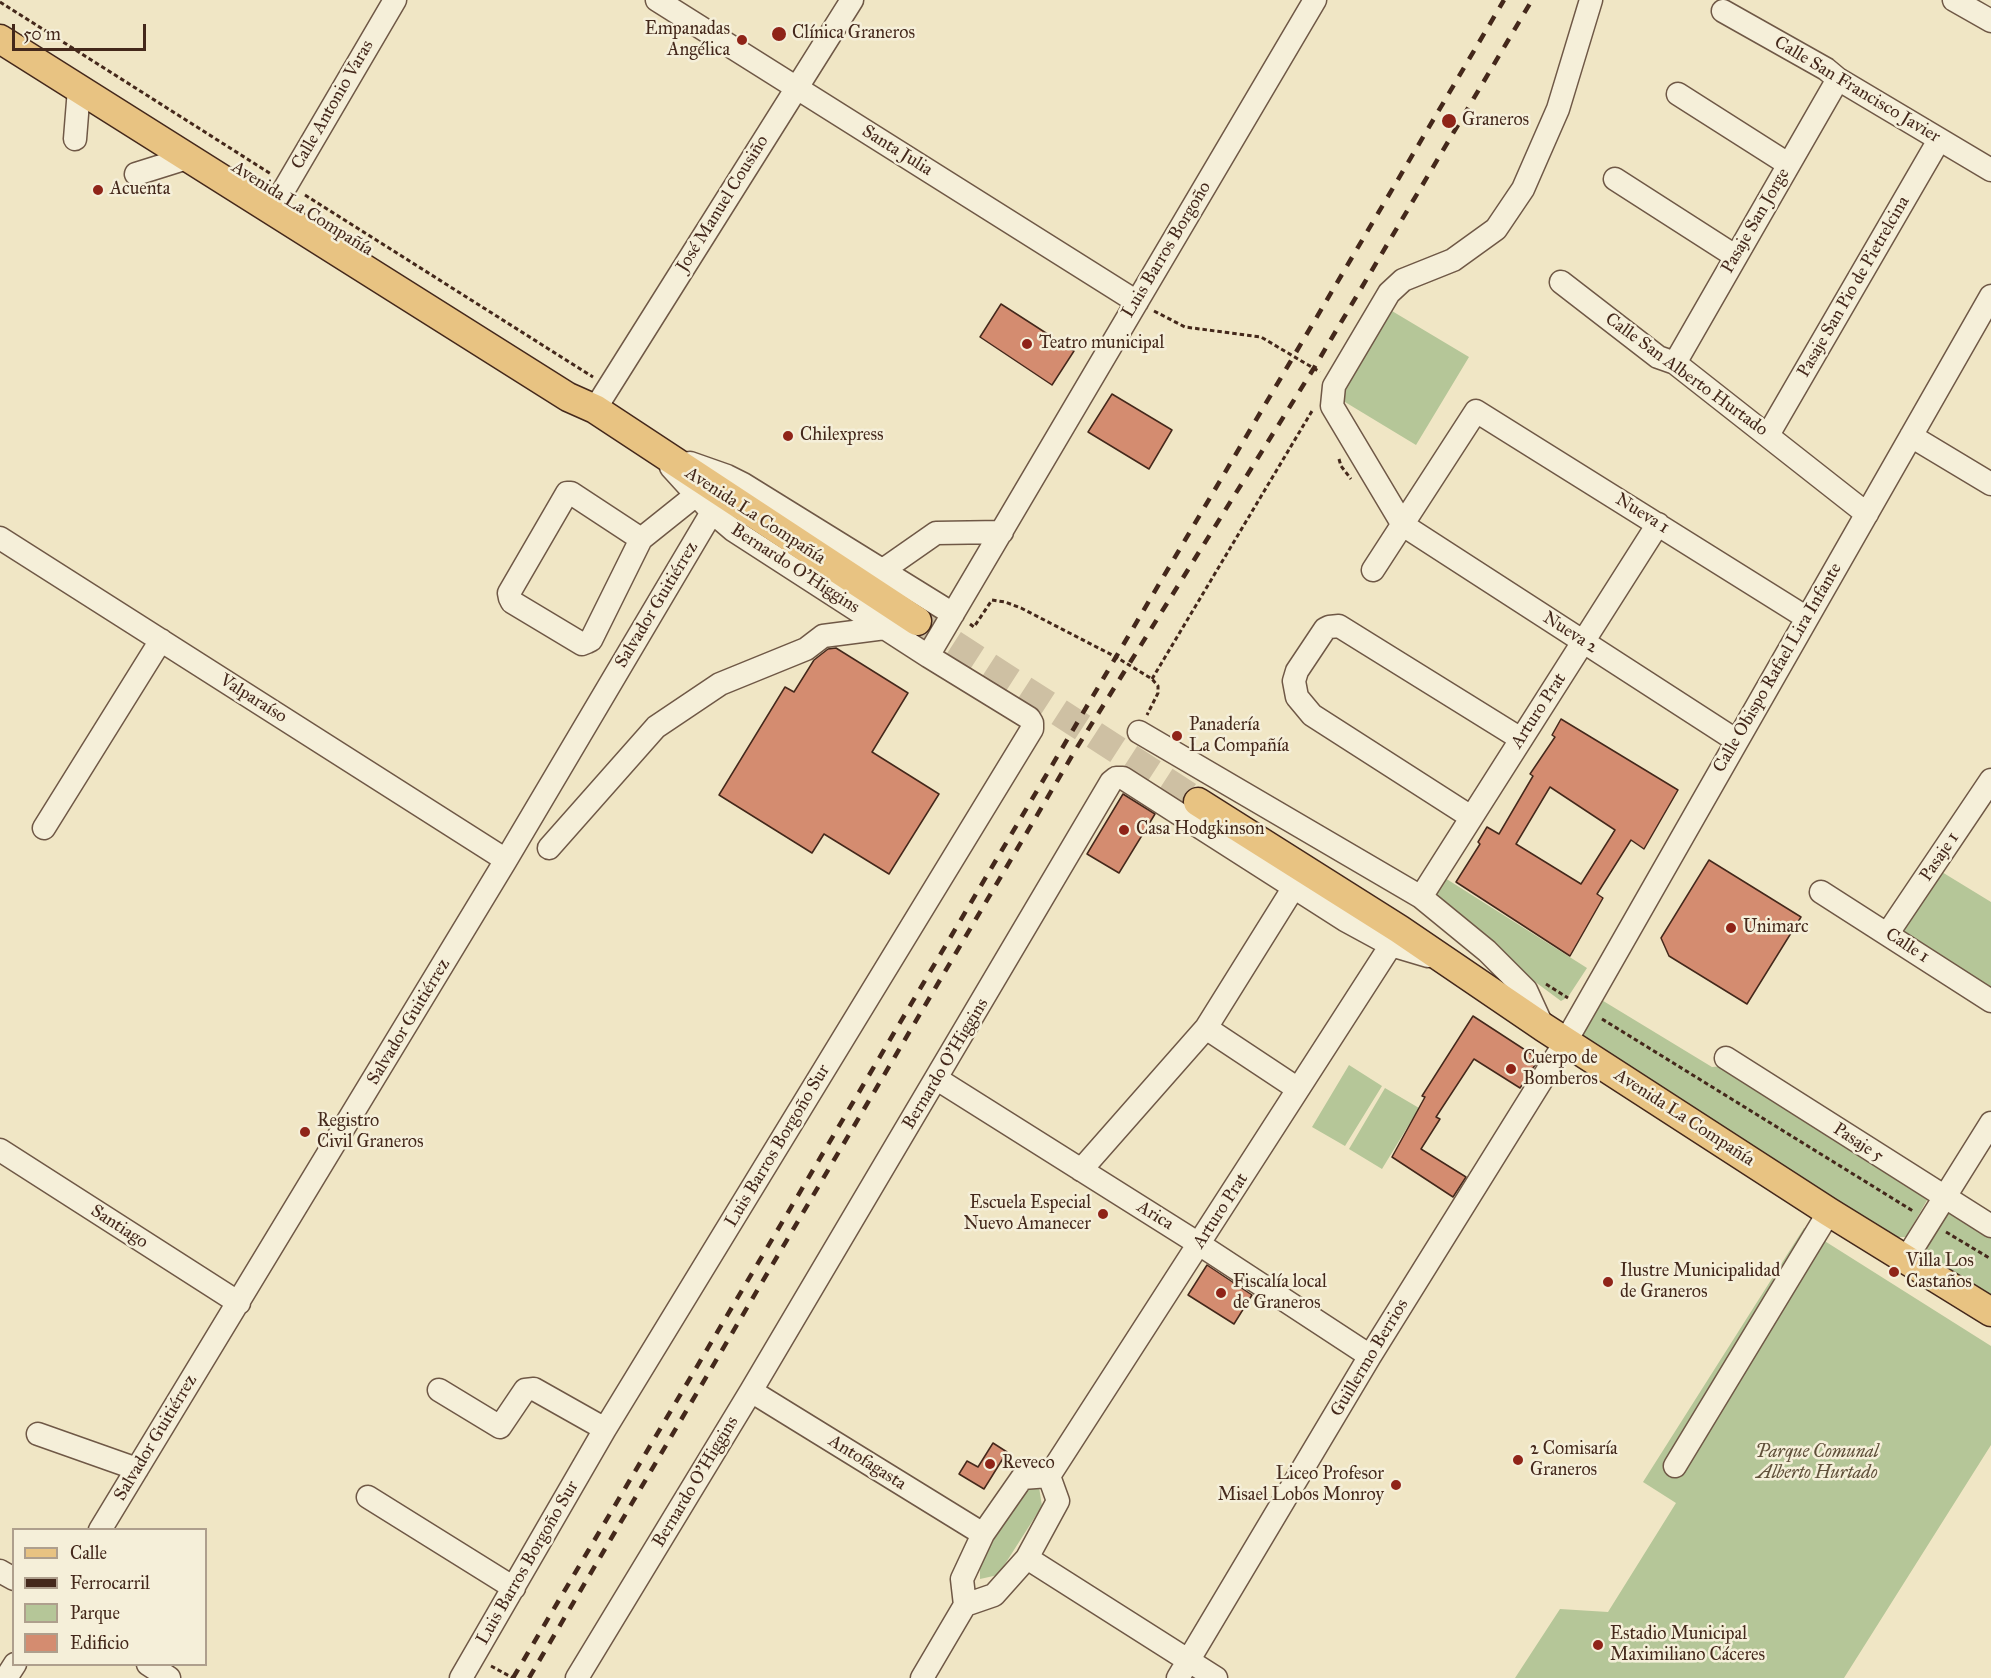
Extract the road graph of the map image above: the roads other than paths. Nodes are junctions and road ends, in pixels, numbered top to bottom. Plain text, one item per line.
1 (395, 0) edge
2 (657, 0) edge
3 (852, 0) edge
4 (1315, 0) edge
5 (1591, 0) edge
6 (1954, 0) edge
7 (1723, 11) dead end
8 (0, 18) edge
9 (1991, 21) edge
10 (0, 39) edge
11 (1838, 79) junction
12 (797, 88) junction
13 (79, 89) junction
14 (1678, 94) dead end
15 (75, 139) dead end
16 (1939, 140) junction
17 (187, 158) junction
18 (1788, 164) junction
19 (1991, 170) edge
20 (136, 174) dead end
21 (1615, 179) dead end
22 (280, 196) junction
23 (1735, 256) junction
24 (1561, 282) dead end
25 (1991, 296) edge
26 (1137, 302) junction
27 (1675, 363) junction
28 (601, 398) junction
29 (1768, 435) junction
30 (1911, 436) junction
31 (658, 452) junction
32 (1991, 484) edge
33 (696, 495) junction
34 (712, 512) junction
35 (1867, 514) junction
36 (1658, 524) junction
37 (1403, 525) junction
38 (1002, 532) junction
39 (0, 538) edge
40 (641, 539) junction
41 (883, 570) junction
42 (1373, 570) dead end
43 (953, 614) junction
44 (1808, 618) junction
45 (917, 621) tunnel mouth
46 (885, 628) junction
47 (161, 640) junction
48 (1583, 642) junction
49 (928, 656) junction
50 (1139, 732) road end
51 (1521, 739) junction
52 (1737, 741) junction
53 (1204, 770) junction
54 (1991, 780) edge
55 (1188, 808) junction
56 (1471, 816) junction
57 (44, 828) dead end
58 (549, 848) dead end
59 (506, 860) junction
60 (1294, 888) junction
61 (1821, 892) dead end
62 (1421, 897) junction
63 (1888, 933) junction
64 (1391, 945) junction
65 (1448, 962) junction
66 (1991, 1001) edge
67 (1206, 1028) junction
68 (1555, 1034) junction
69 (1726, 1058) dead end
70 (937, 1079) junction
71 (1298, 1089) junction
72 (1991, 1123) edge
73 (0, 1150) edge
74 (1081, 1170) junction
75 (1944, 1198) junction
76 (1829, 1212) junction
77 (1991, 1226) edge
78 (1200, 1244) junction
79 (1906, 1258) junction
80 (239, 1304) junction
81 (1991, 1312) edge
82 (1370, 1356) junction
83 (439, 1390) dead end
84 (751, 1391) junction
85 (605, 1430) junction
86 (38, 1434) dead end
87 (1675, 1466) dead end
88 (137, 1469) junction
89 (1049, 1476) junction
90 (369, 1497) dead end
91 (101, 1528) edge
92 (983, 1534) junction
93 (1027, 1558) junction
94 (514, 1588) junction
95 (965, 1605) junction
96 (150, 1666) edge
97 (1183, 1670) edge
98 (169, 1678) edge
99 (461, 1678) edge
100 (577, 1678) edge
101 (922, 1678) edge
102 (1216, 1678) edge

1 - 22 street, Calle Antonio Varas
2 - 12 street, Santa Julia
3 - 12 street, José Manuel Cousiño
4 - 26 street, Luis Barros Borgoño
5 - 37 street
6 - 9 street
7 - 11 street, Calle San Francisco Javier
8 - 22 main road, Avenida La Compañía
10 - 13 main road, Avenida La Compañía
11 - 16 street, Calle San Francisco Javier
11 - 18 street, Pasaje San Jorge
12 - 26 street, Santa Julia
12 - 28 street, José Manuel Cousiño
13 - 15 street
13 - 17 main road, Avenida La Compañía
14 - 18 street
16 - 19 street, Calle San Francisco Javier
16 - 29 street, Pasaje San Pio de Pietrelcina
17 - 20 street
17 - 22 main road, Avenida La Compañía
18 - 23 street, Pasaje San Jorge
21 - 23 street
22 - 28 main road, Avenida La Compañía
23 - 27 street, Pasaje San Jorge
24 - 27 street, Calle San Alberto Hurtado
25 - 30 street, Calle Obispo Rafael Lira Infante
26 - 38 street, Luis Barros Borgoño
27 - 29 street, Calle San Alberto Hurtado
28 - 31 main road, Avenida La Compañía
29 - 35 street, Calle San Alberto Hurtado
30 - 32 street
30 - 35 street, Calle Obispo Rafael Lira Infante
31 - 33 street, Bernardo O'Higgins
31 - 41 street
31 - 45 main road, Avenida La Compañía
33 - 34 street, Bernardo O'Higgins
33 - 40 street
34 - 46 street, Bernardo O'Higgins
34 - 59 street, Salvador Guitiérrez
35 - 44 street, Calle Obispo Rafael Lira Infante
36 - 37 street, Nueva 1
36 - 44 street, Nueva 1
36 - 48 street, Arturo Prat
37 - 42 street
37 - 48 street, Nueva 2
38 - 41 street
38 - 43 street, Luis Barros Borgoño
39 - 47 street, Valparaíso
40 - 40 street
41 - 43 street
43 - 49 street, Luis Barros Borgoño
44 - 52 street, Calle Obispo Rafael Lira Infante
46 - 49 street, Bernardo O'Higgins
46 - 58 street
47 - 57 street
47 - 59 street, Valparaíso
48 - 51 street, Arturo Prat
48 - 52 street, Nueva 2
49 - 85 street, Luis Barros Borgoño Sur
50 - 53 street
51 - 56 street, Arturo Prat
51 - 56 street
52 - 68 street, Calle Obispo Rafael Lira Infante
53 - 55 street
53 - 62 street
54 - 63 street, Pasaje 1
55 - 60 street, Bernardo O'Higgins
55 - 65 main road, Avenida La Compañía
55 - 70 street, Bernardo O'Higgins
56 - 62 street, Arturo Prat
59 - 80 street, Salvador Guitiérrez
60 - 64 street, Bernardo O'Higgins
60 - 67 street
61 - 63 street, Calle 1
62 - 68 street
63 - 66 street, Calle 1
64 - 65 street, Bernardo O'Higgins
64 - 71 street, Arturo Prat
65 - 68 main road, Avenida La Compañía
67 - 71 street
67 - 74 street
68 - 76 main road, Avenida La Compañía
68 - 82 street, Guillermo Berrios
69 - 75 street, Pasaje 5
70 - 74 street, Arica
70 - 84 street, Bernardo O'Higgins
71 - 78 street, Arturo Prat
72 - 75 street
73 - 80 street, Santiago
74 - 78 street, Arica
75 - 77 street, Pasaje 5
75 - 79 street
76 - 79 main road, Avenida La Compañía
76 - 87 street
78 - 82 street, Arica
78 - 89 street, Arturo Prat
79 - 81 main road, Avenida La Compañía
80 - 88 street, Salvador Guitiérrez
82 - 97 street, Guillermo Berrios
83 - 85 street
84 - 92 street, Antofagasta
84 - 100 street, Bernardo O'Higgins
85 - 94 street, Luis Barros Borgoño Sur
86 - 88 street
88 - 91 street, Salvador Guitiérrez
89 - 92 street
89 - 93 street
90 - 94 street
92 - 95 street
93 - 95 street
93 - 97 street
94 - 99 street, Luis Barros Borgoño Sur
95 - 101 street
96 - 98 street
97 - 102 street

